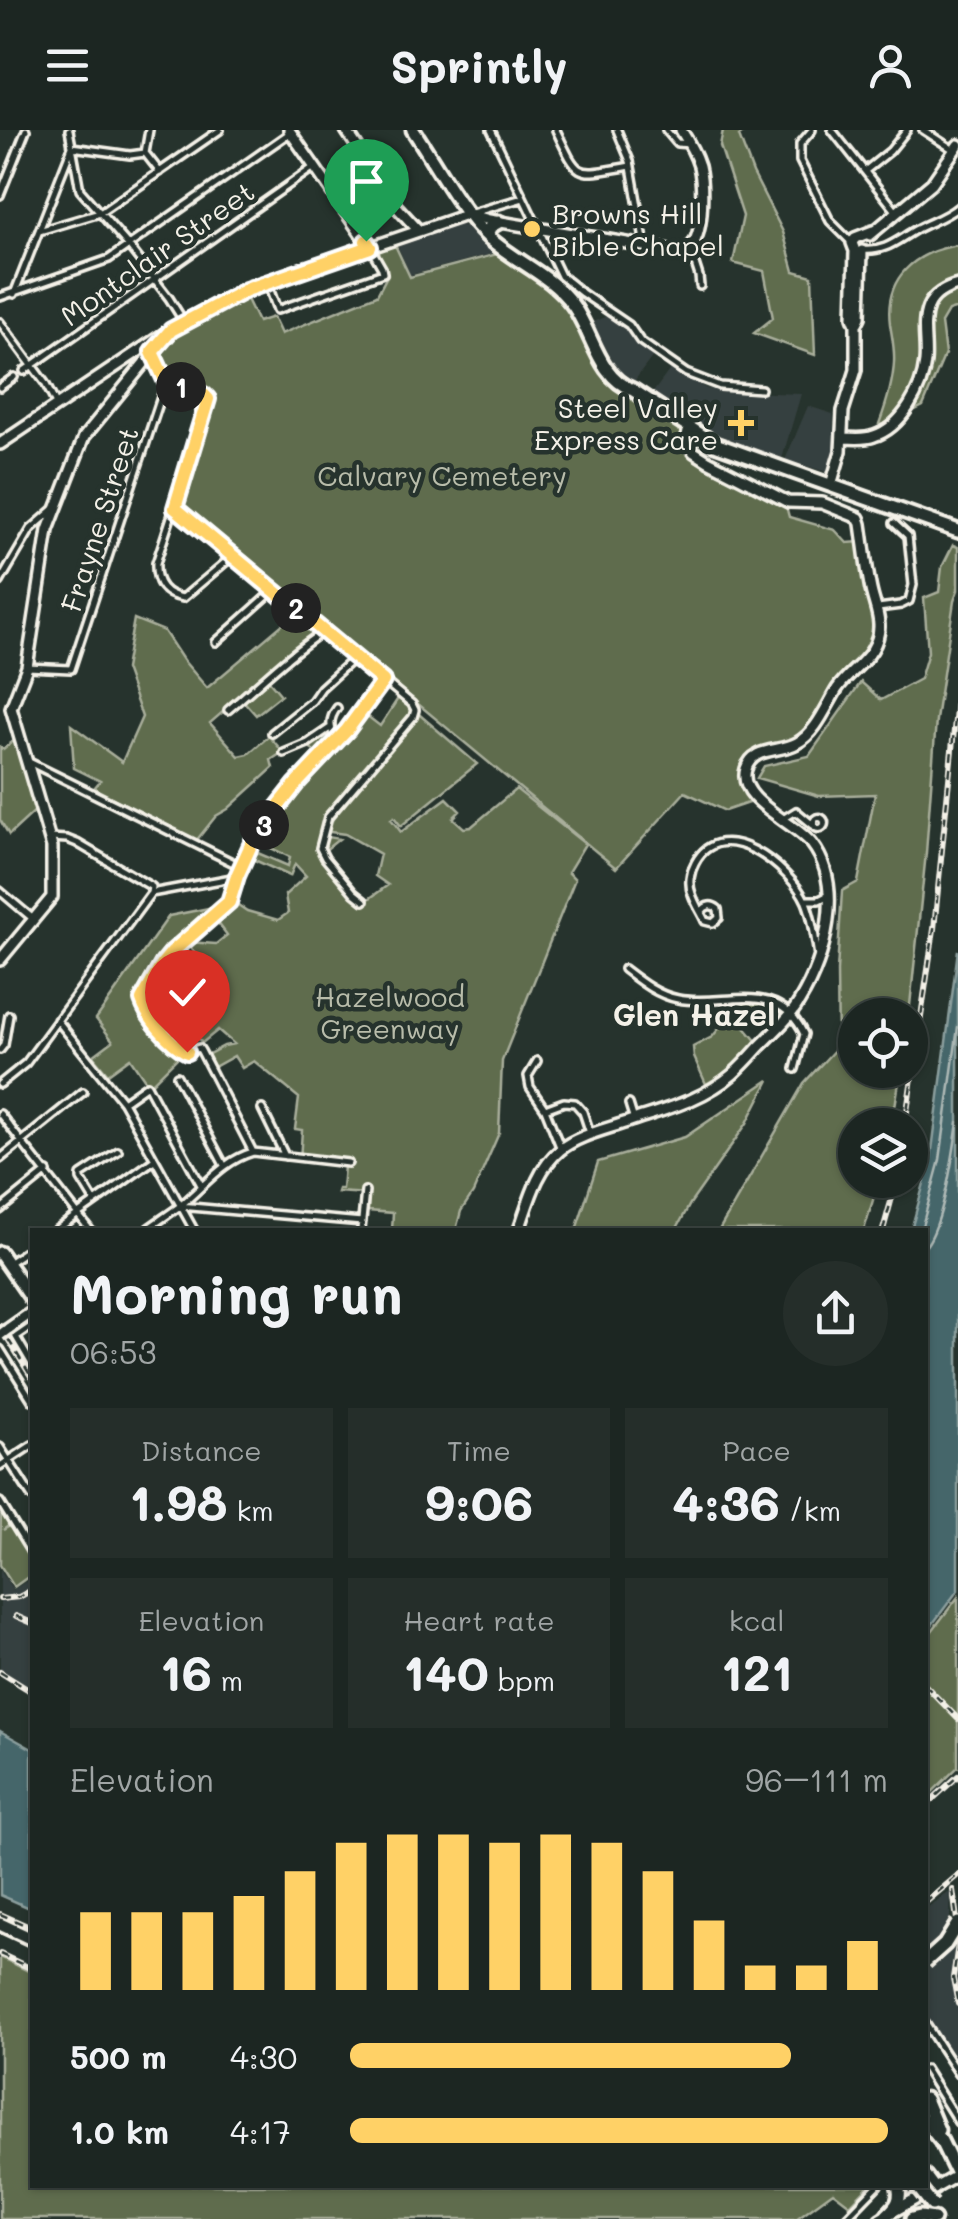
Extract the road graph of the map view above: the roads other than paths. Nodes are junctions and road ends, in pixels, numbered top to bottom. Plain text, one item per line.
1 (26, 130) edge
2 (69, 130) edge
3 (149, 130) edge
4 (346, 130) edge
5 (491, 130) edge
6 (556, 130) edge
7 (617, 130) edge
8 (666, 130) edge
9 (681, 130) edge
10 (812, 130) edge
11 (832, 130) edge
12 (907, 130) edge
13 (923, 130) edge
14 (291, 131) edge
15 (418, 131) edge
16 (215, 132) edge
17 (690, 144) junction
18 (72, 146) junction
19 (957, 149) edge
20 (145, 152) junction
21 (631, 166) junction
22 (314, 167) junction
23 (865, 171) junction
24 (160, 172) junction
25 (0, 194) edge
26 (522, 198) junction
27 (958, 207) edge
28 (896, 211) junction
29 (100, 213) junction
30 (469, 214) junction
31 (499, 222) junction
32 (536, 228) junction
33 (39, 231) junction
34 (419, 231) junction
35 (490, 240) junction
36 (861, 245) junction
37 (128, 246) junction
38 (645, 246) junction
39 (370, 247) junction
40 (690, 248) junction
41 (154, 280) junction
42 (268, 282) junction
43 (700, 286) dead end
44 (958, 286) edge
45 (14, 294) junction
46 (0, 297) edge
47 (0, 322) edge
48 (184, 322) junction
49 (171, 330) junction
50 (152, 352) junction
51 (30, 366) junction
52 (24, 372) dead end
53 (14, 377) dead end
54 (166, 382) junction
55 (0, 386) edge
56 (761, 389) dead end
57 (58, 406) junction
58 (689, 426) junction
59 (843, 438) junction
60 (0, 444) edge
61 (831, 485) junction
62 (56, 508) junction
63 (175, 508) junction
64 (894, 523) dead end
65 (958, 531) edge
66 (234, 555) junction
67 (0, 582) edge
68 (274, 590) junction
69 (878, 608) junction
70 (324, 631) junction
71 (216, 642) dead end
72 (355, 657) junction
73 (27, 667) junction
74 (383, 681) junction
75 (337, 708) dead end
76 (228, 710) dead end
77 (330, 728) junction
78 (272, 733) dead end
79 (336, 741) junction
80 (284, 753) dead end
81 (26, 761) junction
82 (783, 819) junction
83 (812, 821) dead end
84 (50, 838) junction
85 (242, 867) junction
86 (237, 876) junction
87 (0, 891) edge
88 (152, 892) junction
89 (829, 895) junction
90 (364, 900) dead end
91 (805, 900) junction
92 (702, 911) dead end
93 (33, 920) junction
94 (818, 958) junction
95 (0, 960) edge
96 (624, 968) dead end
97 (790, 1012) junction
98 (9, 1015) dead end
99 (57, 1020) junction
100 (0, 1050) edge
101 (537, 1061) dead end
102 (795, 1069) dead end
103 (177, 1076) dead end
104 (0, 1084) edge
105 (82, 1092) dead end
106 (123, 1102) junction
107 (629, 1104) dead end
108 (545, 1109) junction
109 (262, 1110) dead end
110 (0, 1114) edge
111 (634, 1120) junction
112 (590, 1135) junction
113 (21, 1141) junction
114 (561, 1149) junction
115 (118, 1151) dead end
116 (254, 1152) junction
117 (285, 1156) junction
118 (0, 1159) edge
119 (154, 1160) junction
120 (348, 1163) dead end
121 (224, 1165) junction
122 (47, 1172) junction
123 (202, 1186) junction
124 (365, 1192) dead end
125 (95, 1202) junction
126 (180, 1206) junction
127 (0, 1210) edge
128 (79, 1214) junction
129 (361, 1226) edge
130 (59, 1228) edge
131 (89, 1228) edge
132 (149, 1228) edge
133 (193, 1228) edge
134 (520, 1228) edge
135 (30, 1248) edge
136 (4, 1258) edge
137 (30, 1296) edge
138 (30, 1314) edge
139 (8, 1334) edge
140 (0, 1349) edge
141 (30, 1362) edge
142 (30, 1397) edge
143 (30, 1446) edge
144 (0, 1447) edge
145 (9, 1460) junction
146 (0, 1466) edge
147 (30, 1494) edge
148 (0, 1502) edge
149 (30, 1551) edge
150 (958, 1912) edge
151 (0, 1924) edge
152 (954, 1927) edge
153 (30, 1938) edge
154 (928, 1955) edge
155 (928, 1957) edge
156 (928, 2028) edge
157 (928, 2074) edge
158 (958, 2074) edge
159 (928, 2107) edge
160 (958, 2122) edge
161 (928, 2124) edge
162 (946, 2152) junction
163 (958, 2175) edge
164 (928, 2180) edge
165 (875, 2188) edge
166 (899, 2188) edge
167 (901, 2188) edge
168 (918, 2188) edge
169 (934, 2188) junction
170 (909, 2203) junction
171 (883, 2217) edge
172 (845, 2219) edge
173 (912, 2219) edge
174 (934, 2219) edge
175 (943, 2219) edge

1 - 25 street
2 - 18 street
3 - 20 street
4 - 34 street
5 - 26 street
6 - 21 street
7 - 21 street
8 - 17 street
9 - 17 street
10 - 36 street
11 - 23 street
12 - 23 street
13 - 19 street
14 - 22 street
14 - 37 street
15 - 30 main road
16 - 24 street
17 - 40 street
18 - 20 street
18 - 29 street
18 - 33 street
19 - 28 street
20 - 24 street
21 - 38 street
22 - 39 street
22 - 41 street, Montclair Street
23 - 28 street
24 - 29 street
26 - 30 street
26 - 32 street
27 - 36 street
28 - 36 street
29 - 33 street
29 - 37 street
30 - 31 street
30 - 34 street
30 - 35 main road
31 - 32 street
31 - 35 main road
32 - 38 street
32 - 56 street
33 - 45 street
34 - 39 street
35 - 58 main road
36 - 59 street
37 - 41 street
37 - 45 street
38 - 40 street
39 - 42 street
39 - 42 street
40 - 43 street
41 - 48 street
41 - 51 street, Montclair Street
42 - 48 street
44 - 59 street
45 - 46 street
47 - 51 street
48 - 49 street
49 - 50 street
49 - 57 street
50 - 54 street
50 - 62 street
51 - 52 street, Montclair Street
51 - 57 street
53 - 55 street
54 - 63 street
54 - 73 street, Frayne Street
57 - 60 street
58 - 61 main road
58 - 69 street
59 - 61 street
61 - 65 main road
62 - 67 street
62 - 73 street
63 - 66 street
63 - 66 street
64 - 69 street
66 - 68 street
68 - 70 street
68 - 71 street
69 - 82 street
70 - 72 street
70 - 76 street
72 - 74 street
72 - 78 street
73 - 81 street
74 - 79 street
74 - 90 street
75 - 77 street
77 - 79 street
77 - 80 street
79 - 85 street
81 - 84 street
81 - 85 street
82 - 83 street
82 - 89 street
84 - 88 street
84 - 93 street
85 - 86 street
86 - 88 street
86 - 116 street
87 - 93 street
88 - 99 street
89 - 91 street
89 - 94 street
91 - 92 street
91 - 94 street
93 - 95 street
94 - 97 street
96 - 97 street
97 - 102 street
97 - 111 street
98 - 100 street
99 - 104 street
99 - 106 street
101 - 108 street
103 - 121 street
105 - 113 street
106 - 119 street
106 - 123 street
107 - 111 street
108 - 112 street
108 - 114 street
109 - 117 street
110 - 113 street
111 - 112 street
112 - 114 street
113 - 118 street
113 - 122 street
114 - 134 street
115 - 125 street
116 - 117 street
116 - 121 street
117 - 120 street
119 - 125 street
119 - 126 street
121 - 123 street
122 - 127 street
122 - 128 street
123 - 126 street
124 - 129 street
125 - 128 street
126 - 129 street
126 - 132 street
126 - 133 street
128 - 130 street
128 - 131 street
135 - 136 street
136 - 137 main road
138 - 139 street
139 - 141 street
140 - 142 street
143 - 145 street
144 - 145 street
145 - 146 street
145 - 147 street
148 - 149 street
150 - 154 main road, bridge
151 - 153 main road
152 - 155 main road, bridge
156 - 158 street
157 - 160 street
159 - 162 main road
161 - 162 main road
162 - 163 main road
163 - 169 street
164 - 169 main road
165 - 172 street
166 - 171 main road
167 - 170 main road
168 - 175 main road, bridge
169 - 170 street
170 - 171 street
173 - 174 main road

